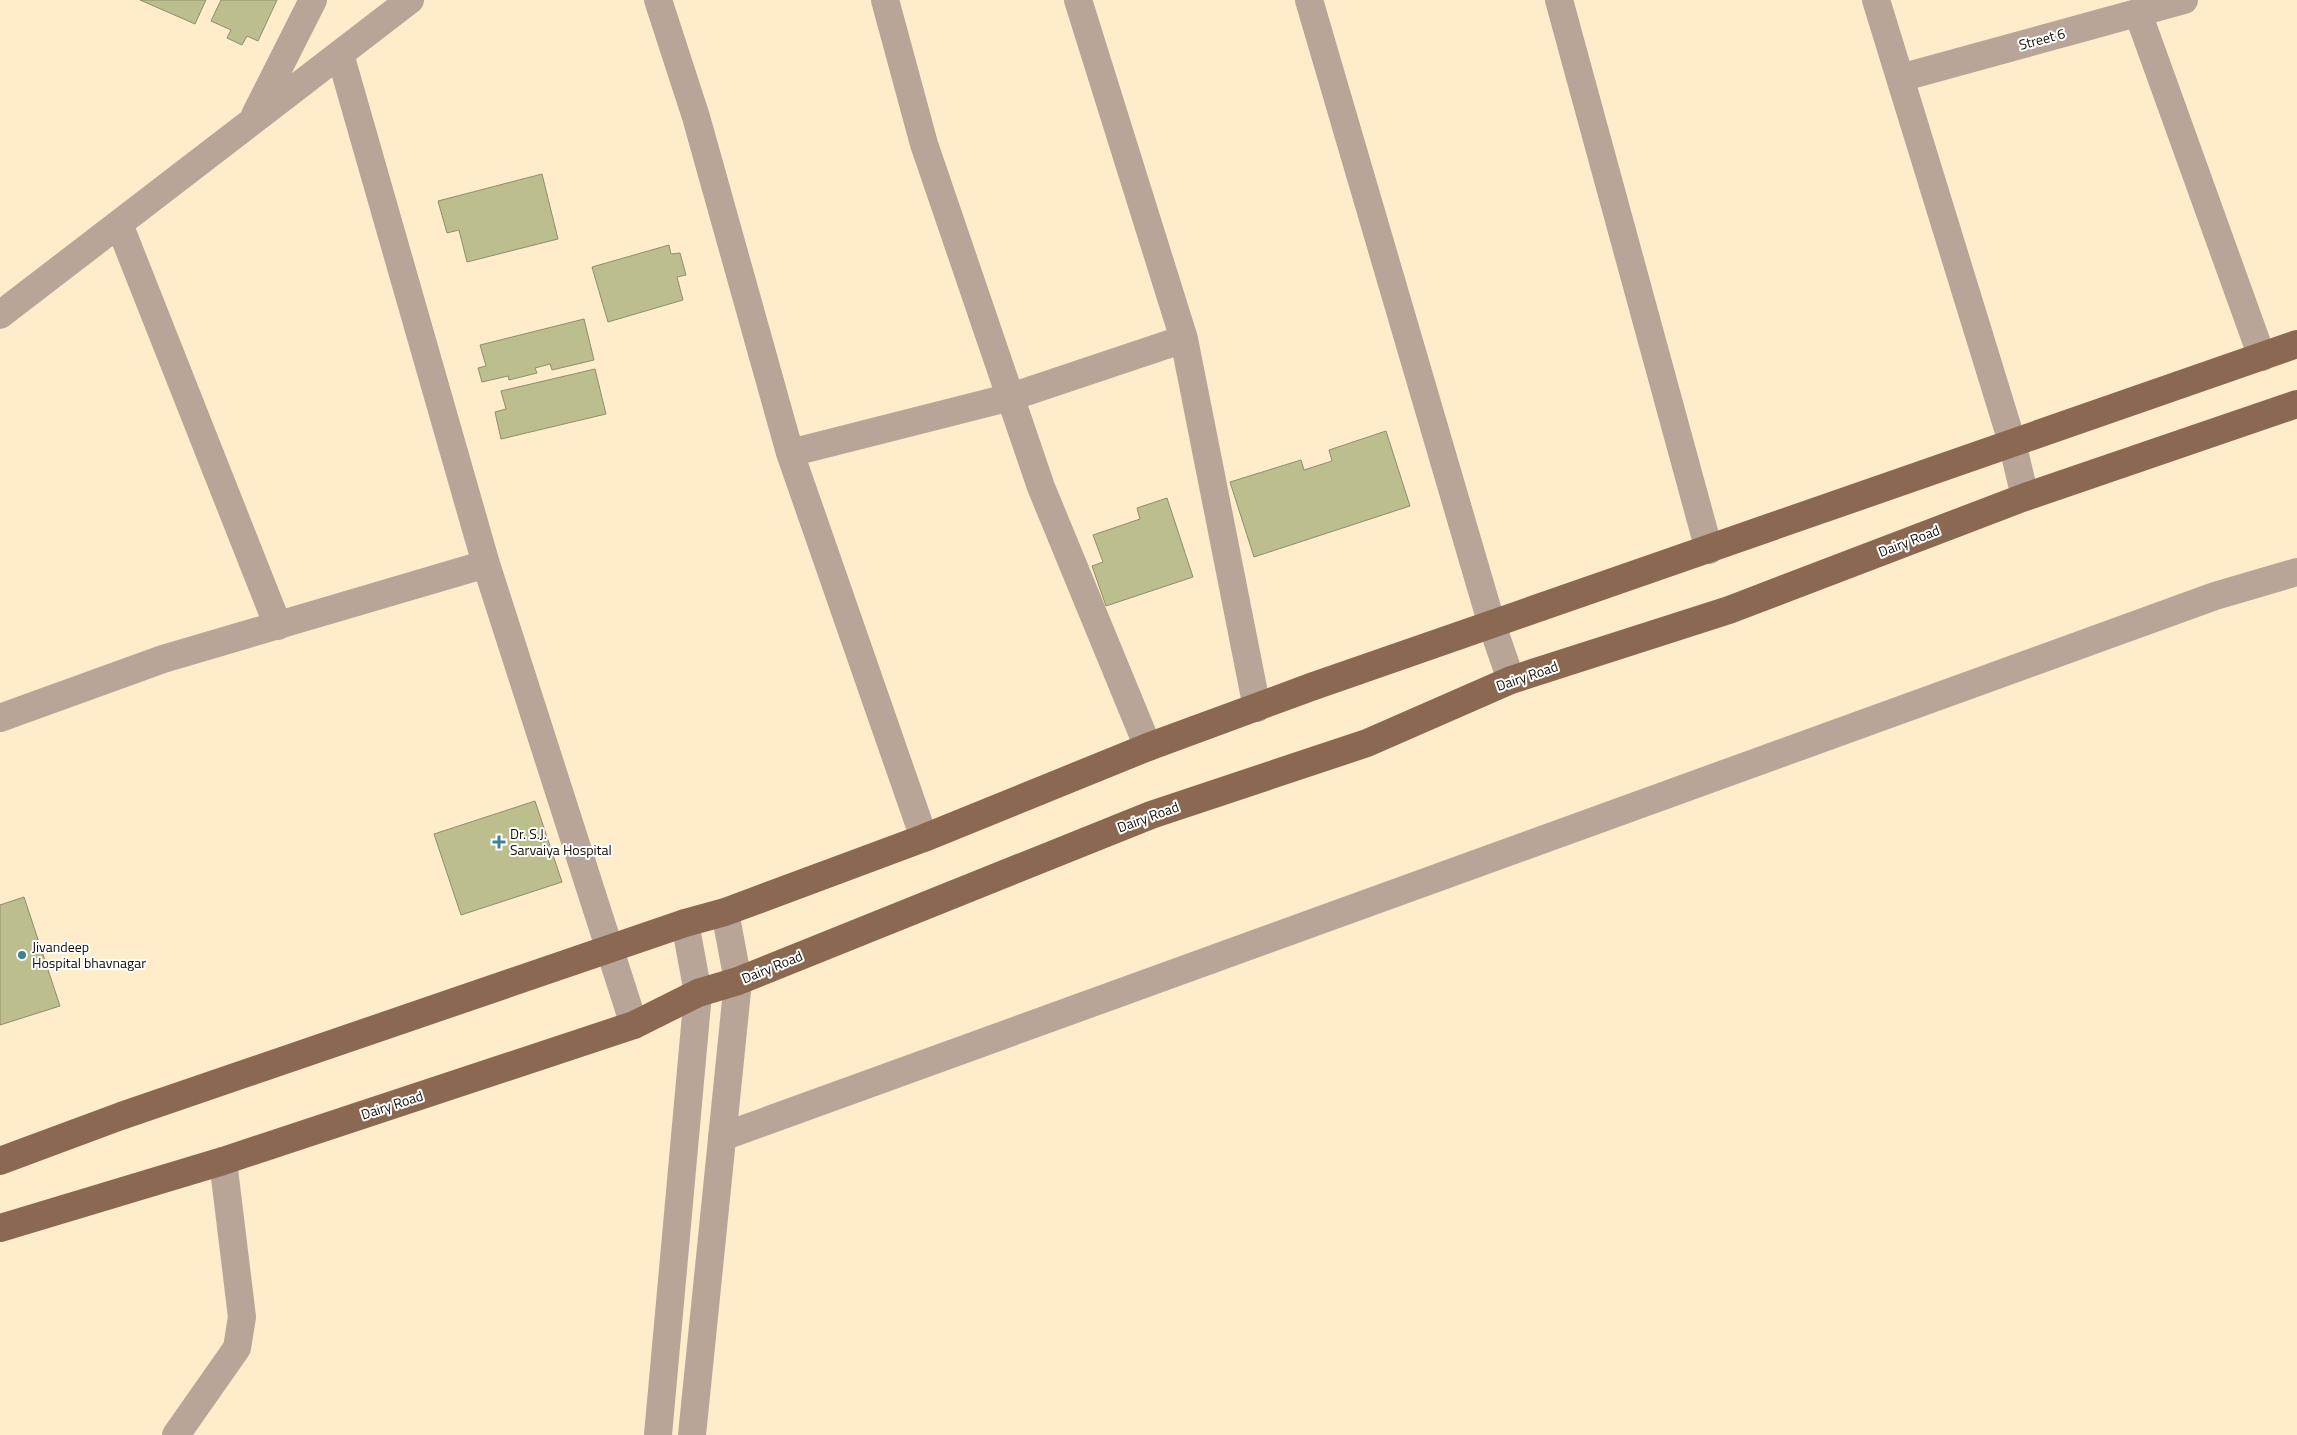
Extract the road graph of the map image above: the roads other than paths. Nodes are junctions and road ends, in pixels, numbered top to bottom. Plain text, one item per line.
1 (313, 0) edge
2 (410, 0) edge
3 (658, 0) edge
4 (885, 0) edge
5 (1078, 0) edge
6 (1309, 0) edge
7 (1559, 0) edge
8 (1876, 0) edge
9 (2184, 0) edge
10 (2138, 13) junction
11 (340, 54) junction
12 (1900, 78) junction
13 (252, 121) junction
14 (119, 224) junction
15 (0, 315) edge
16 (1184, 339) junction
17 (2297, 344) edge
18 (2262, 357) junction
19 (1011, 398) junction
20 (2297, 404) edge
21 (2012, 442) junction
22 (790, 453) junction
23 (2025, 497) junction
24 (1709, 550) junction
25 (486, 564) junction
26 (2297, 572) edge
27 (1492, 625) junction
28 (278, 626) junction
29 (1511, 680) junction
30 (1257, 708) junction
31 (0, 718) edge
32 (1148, 747) junction
33 (924, 838) junction
34 (725, 912) junction
35 (685, 923) junction
36 (609, 950) junction
37 (738, 981) junction
38 (698, 993) junction
39 (634, 1025) junction
40 (722, 1137) junction
41 (0, 1160) edge
42 (223, 1161) junction
43 (0, 1228) edge
44 (176, 1435) edge
45 (658, 1435) edge
46 (692, 1435) edge

1 - 13 street
2 - 11 street
3 - 22 street
4 - 19 street
5 - 16 street
6 - 27 street
7 - 24 street
8 - 12 street
9 - 10 street, Street 6
10 - 12 street, Street 6
10 - 18 street
11 - 13 street
11 - 25 street
12 - 21 street
13 - 14 street
14 - 15 street
14 - 28 street
16 - 19 street
16 - 30 street
17 - 18 main road
18 - 21 main road
19 - 22 street
19 - 32 street
20 - 23 main road, Dairy Road
21 - 23 street
21 - 24 main road
22 - 33 street
23 - 29 main road, Dairy Road
24 - 27 main road
25 - 28 street
25 - 36 street
26 - 40 street
27 - 29 street
27 - 30 main road
28 - 31 street
29 - 37 main road, Dairy Road
30 - 32 main road
32 - 33 main road
33 - 34 main road
34 - 35 main road
34 - 37 street
35 - 36 main road
35 - 38 street
36 - 39 street
36 - 41 main road
37 - 38 main road, Dairy Road
37 - 40 street
38 - 39 main road, Dairy Road
38 - 45 street
39 - 42 main road, Dairy Road
40 - 46 street
42 - 43 main road, Dairy Road
42 - 44 street

